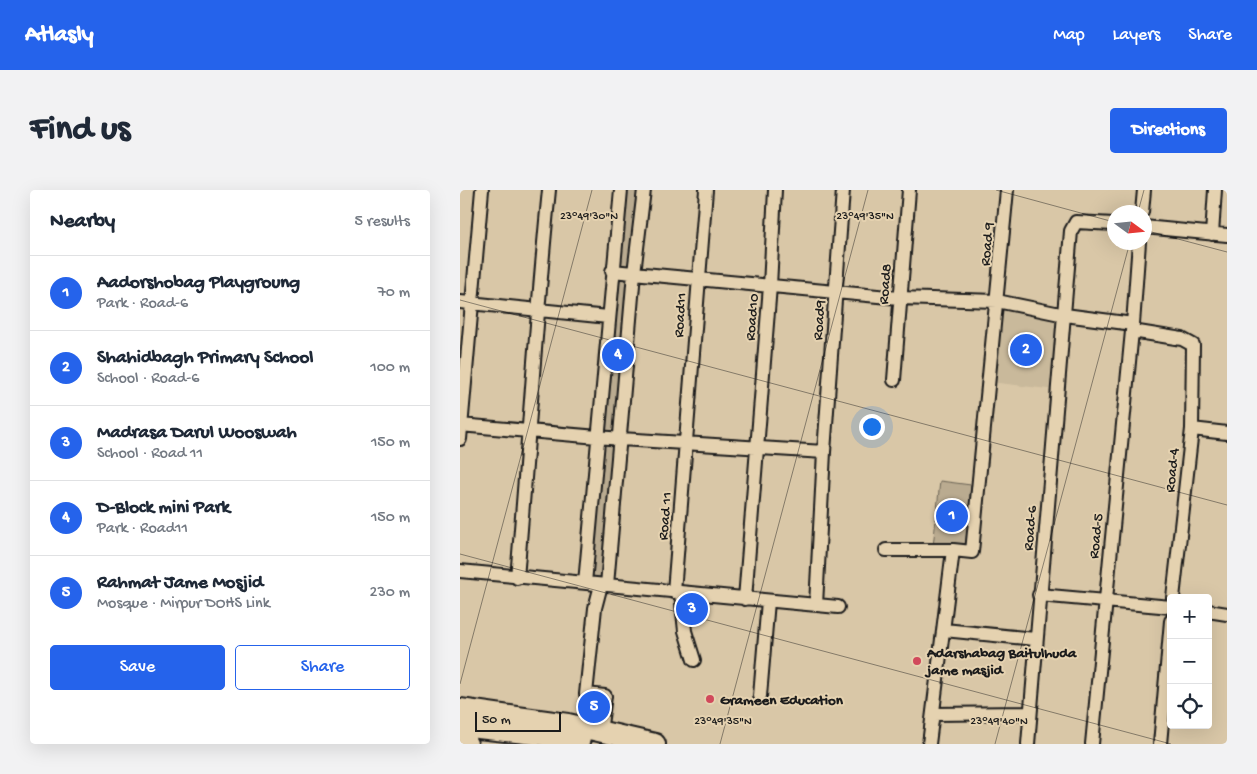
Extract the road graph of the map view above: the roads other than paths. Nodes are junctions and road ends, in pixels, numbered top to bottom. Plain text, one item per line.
1 (482, 190) edge
2 (549, 190) edge
3 (620, 190) edge
4 (644, 190) edge
5 (706, 190) edge
6 (775, 190) edge
7 (843, 190) edge
8 (909, 190) edge
9 (1007, 190) edge
10 (1144, 190) edge
11 (1215, 190) edge
12 (1143, 205) edge
13 (1107, 224) edge
14 (1152, 228) edge
15 (1212, 234) junction
16 (1227, 235) edge
17 (1138, 250) edge
18 (612, 271) junction
19 (634, 273) junction
20 (698, 279) junction
21 (770, 286) junction
22 (836, 292) junction
23 (899, 298) junction
24 (997, 300) junction
25 (465, 303) edge
26 (537, 309) junction
27 (1066, 315) junction
28 (608, 317) junction
29 (1133, 328) junction
30 (894, 380) dead end
31 (460, 425) edge
32 (1192, 429) junction
33 (530, 430) junction
34 (1227, 432) edge
35 (598, 436) junction
36 (460, 439) edge
37 (621, 439) junction
38 (687, 443) junction
39 (757, 447) junction
40 (824, 452) junction
41 (886, 550) dead end
42 (953, 550) junction
43 (460, 571) edge
44 (516, 578) junction
45 (585, 583) junction
46 (604, 585) junction
47 (678, 592) junction
48 (1173, 594) edge
49 (1039, 595) junction
50 (745, 598) junction
51 (768, 601) junction
52 (1105, 601) junction
53 (816, 605) junction
54 (1167, 607) edge
55 (838, 608) dead end
56 (1212, 612) edge
57 (1227, 614) edge
58 (944, 630) junction
59 (1035, 639) junction
60 (1169, 639) edge
61 (694, 660) dead end
62 (760, 696) dead end
63 (460, 709) edge
64 (1030, 713) junction
65 (933, 714) junction
66 (460, 726) edge
67 (607, 734) junction
68 (460, 743) edge
69 (468, 744) edge
70 (655, 744) edge
71 (929, 744) edge
72 (1028, 744) edge
73 (1092, 744) edge
74 (1160, 744) edge

1 - 25 street
2 - 26 street
3 - 18 street
4 - 19 street
5 - 20 street, Road11
6 - 21 street, Road10
7 - 22 street, Road9
8 - 23 street, Road8
9 - 24 street, Road 9
10 - 12 street
11 - 15 street
13 - 27 street, Road-6
14 - 15 street
15 - 16 street
17 - 29 street, Road-5
18 - 19 street
18 - 28 street
19 - 20 street
19 - 37 street
20 - 21 street
20 - 38 street, Road11
21 - 22 street
21 - 39 street, Road10
22 - 23 street
22 - 40 street, Road9
23 - 24 street
23 - 30 street, Road8
24 - 27 street
24 - 42 street, Road 9
25 - 26 street
25 - 31 street
26 - 28 street
26 - 33 street
27 - 29 street
27 - 49 street, Road-6
28 - 35 street
29 - 32 street, Road-4
29 - 52 street, Road-5
31 - 33 street
31 - 36 street
32 - 34 street
32 - 48 street, Road-4
33 - 35 street
33 - 44 street
35 - 37 street
35 - 45 street
37 - 38 street
37 - 46 street
38 - 39 street
38 - 47 street, Road 11
39 - 40 street
39 - 50 street, Road10
40 - 53 street, Road9
41 - 42 street
42 - 58 street
43 - 44 street
44 - 45 street
45 - 46 street
46 - 47 street
46 - 67 street
47 - 50 street
47 - 61 street, Road 11
49 - 52 street
49 - 59 street, Road-6
50 - 51 street
51 - 53 street
51 - 62 street
52 - 54 street
52 - 73 street, Road-5
53 - 55 street
56 - 57 street
58 - 59 street
58 - 65 street
59 - 64 street, Road-6
60 - 74 street
63 - 67 main road
64 - 65 street
64 - 72 street, Road-6
65 - 71 street
66 - 67 main road
67 - 70 main road
68 - 69 main road

